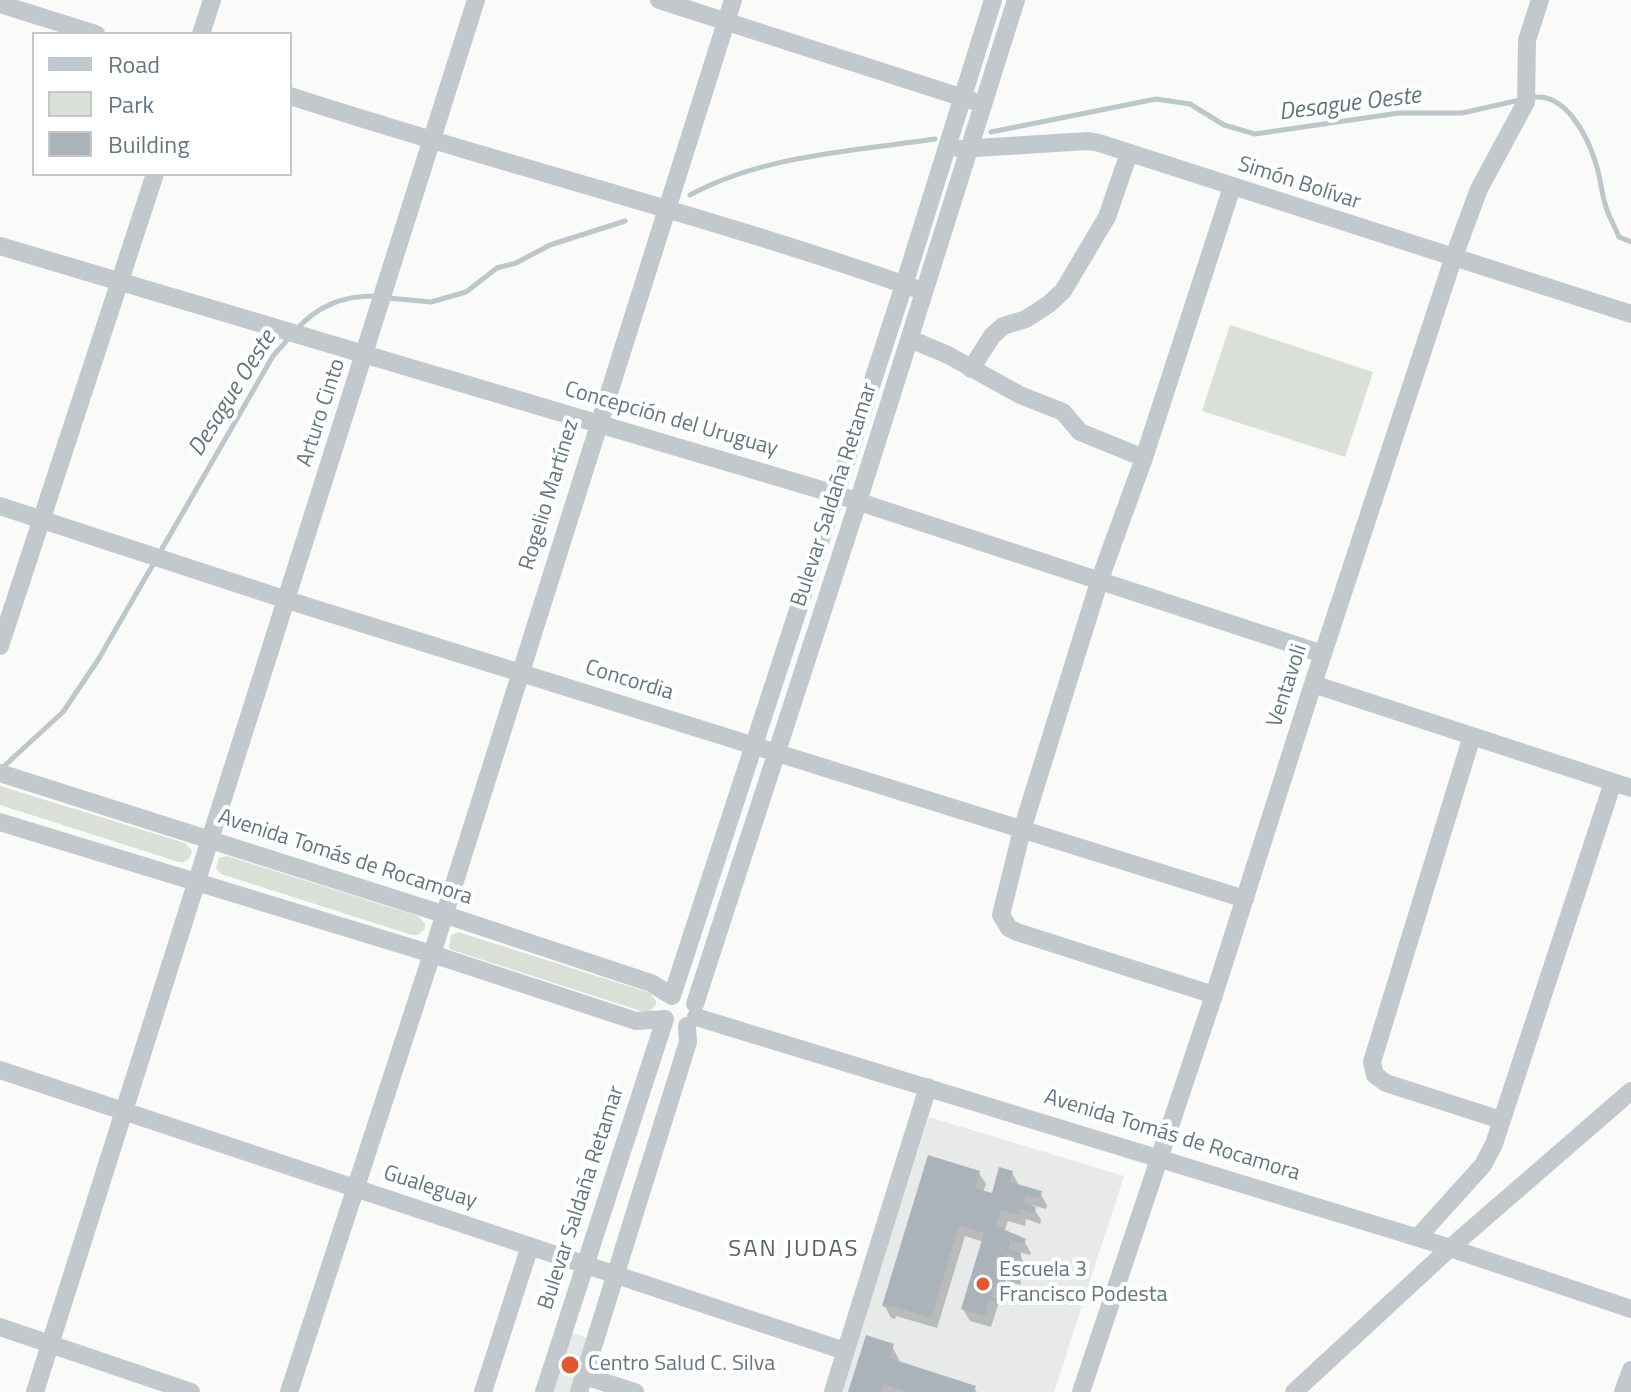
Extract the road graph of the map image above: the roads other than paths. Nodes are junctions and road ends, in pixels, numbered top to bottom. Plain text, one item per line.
1 (212, 0) edge
2 (476, 0) edge
3 (659, 0) edge
4 (733, 0) edge
5 (993, 0) edge
6 (1016, 0) edge
7 (1540, 0) edge
8 (0, 4) edge
9 (727, 21) junction
10 (90, 32) edge
11 (202, 32) edge
12 (292, 97) edge
13 (961, 98) junction
14 (982, 104) junction
15 (432, 142) junction
16 (946, 148) junction
17 (969, 149) junction
18 (1129, 153) junction
19 (154, 176) edge
20 (1232, 187) junction
21 (665, 210) junction
22 (0, 246) edge
23 (1453, 259) junction
24 (120, 282) junction
25 (904, 285) junction
26 (924, 292) junction
27 (1631, 314) edge
28 (910, 339) junction
29 (365, 355) junction
30 (971, 369) junction
31 (597, 424) junction
32 (1144, 458) junction
33 (835, 494) junction
34 (858, 502) junction
35 (0, 506) edge
36 (41, 520) junction
37 (1100, 579) junction
38 (287, 600) junction
39 (0, 646) edge
40 (1323, 654) junction
41 (519, 673) junction
42 (1313, 684) junction
43 (1472, 736) junction
44 (753, 744) junction
45 (777, 752) junction
46 (3, 774) edge
47 (1613, 782) junction
48 (1631, 788) edge
49 (0, 822) edge
50 (1022, 830) junction
51 (211, 840) junction
52 (198, 881) junction
53 (1245, 899) junction
54 (443, 914) junction
55 (432, 954) junction
56 (1214, 995) junction
57 (672, 996) junction
58 (693, 1016) junction
59 (665, 1019) junction
60 (0, 1070) edge
61 (928, 1087) junction
62 (1631, 1091) edge
63 (124, 1112) junction
64 (1501, 1120) junction
65 (1158, 1157) junction
66 (354, 1188) junction
67 (1418, 1237) junction
68 (530, 1246) junction
69 (1450, 1248) junction
70 (586, 1265) junction
71 (616, 1274) junction
72 (1631, 1309) edge
73 (0, 1327) edge
74 (52, 1344) junction
75 (845, 1351) junction
76 (1631, 1370) edge
77 (581, 1384) edge
78 (35, 1392) edge
79 (191, 1392) edge
80 (289, 1392) edge
81 (483, 1392) edge
82 (544, 1392) edge
83 (635, 1392) edge
84 (833, 1392) edge
85 (1081, 1392) edge
86 (1294, 1392) edge
87 (1623, 1392) edge

1 - 11 street
2 - 15 street, Arturo Cinto
3 - 9 street
4 - 9 street, Rogelio Martínez
5 - 13 street, Bulevar Saldaña Retamar
6 - 14 street, Bulevar Saldaña Retamar
7 - 23 street, Ventavoli
8 - 10 street
9 - 13 street
9 - 21 street, Rogelio Martínez
12 - 15 street
13 - 14 street
13 - 16 street, Bulevar Saldaña Retamar
14 - 17 street, Bulevar Saldaña Retamar
15 - 21 street
15 - 29 street, Arturo Cinto
16 - 17 street, Simón Bolívar
16 - 25 street, Bulevar Saldaña Retamar
17 - 18 street, Simón Bolívar
17 - 26 street, Bulevar Saldaña Retamar
18 - 20 street, Simón Bolívar
18 - 30 street
19 - 24 street
20 - 23 street, Simón Bolívar
20 - 32 street
21 - 25 street
21 - 31 street, Rogelio Martínez
22 - 24 street, Concepción del Uruguay
23 - 27 street, Simón Bolívar
23 - 40 street, Ventavoli
24 - 29 street, Concepción del Uruguay
24 - 36 street
25 - 26 street
25 - 33 street, Bulevar Saldaña Retamar
26 - 28 street, Bulevar Saldaña Retamar
28 - 30 street
28 - 34 street, Bulevar Saldaña Retamar
29 - 31 street, Concepción del Uruguay
29 - 38 street, Arturo Cinto
30 - 32 street
31 - 33 street, Concepción del Uruguay
31 - 41 street, Rogelio Martínez
32 - 37 street
33 - 34 street, Concepción del Uruguay
33 - 44 street, Bulevar Saldaña Retamar
34 - 37 street, Concepción del Uruguay
34 - 45 street, Bulevar Saldaña Retamar
35 - 36 street, Concordia
36 - 38 street, Concordia
36 - 39 street
37 - 40 street, Concepción del Uruguay
37 - 50 street
38 - 41 street, Concordia
38 - 51 street, Arturo Cinto
40 - 42 street, Ventavoli
41 - 44 street, Concordia
41 - 54 street, Rogelio Martínez
42 - 43 street
42 - 53 street, Ventavoli
43 - 47 street
43 - 64 street
44 - 45 street, Concordia
44 - 57 street, Bulevar Saldaña Retamar
45 - 50 street, Concordia
45 - 58 street, Bulevar Saldaña Retamar
46 - 51 street, Avenida Tomás de Rocamora
47 - 48 street
47 - 64 street
49 - 52 street
50 - 53 street, Concordia
50 - 56 street
51 - 52 street, Arturo Cinto
51 - 54 street, Avenida Tomás de Rocamora
52 - 55 street
52 - 63 street, Arturo Cinto
53 - 56 street, Ventavoli
54 - 55 street, Rogelio Martínez
54 - 57 street, Avenida Tomás de Rocamora
55 - 59 street
55 - 66 street, Rogelio Martínez
56 - 65 street, Ventavoli
57 - 58 street
57 - 59 street, Bulevar Saldaña Retamar
58 - 59 street
58 - 61 street, Avenida Tomás de Rocamora
58 - 71 street, Bulevar Saldaña Retamar
59 - 70 street, Bulevar Saldaña Retamar
60 - 63 street, Gualeguay
61 - 65 street, Avenida Tomás de Rocamora
61 - 75 street
62 - 69 street
63 - 66 street, Gualeguay
63 - 74 street, Arturo Cinto
64 - 67 street
65 - 67 street, Avenida Tomás de Rocamora
65 - 85 street, Ventavoli
66 - 68 street, Gualeguay
66 - 80 street, Rogelio Martínez
67 - 69 street, Avenida Tomás de Rocamora
68 - 70 street, Gualeguay
68 - 81 street
69 - 72 street, Avenida Tomás de Rocamora
69 - 86 street
70 - 71 street, Gualeguay
70 - 82 street, Bulevar Saldaña Retamar
71 - 75 street, Gualeguay
71 - 77 street, Bulevar Saldaña Retamar
73 - 74 street
74 - 78 street, Arturo Cinto
74 - 79 street
75 - 84 street
76 - 87 street
77 - 83 street

